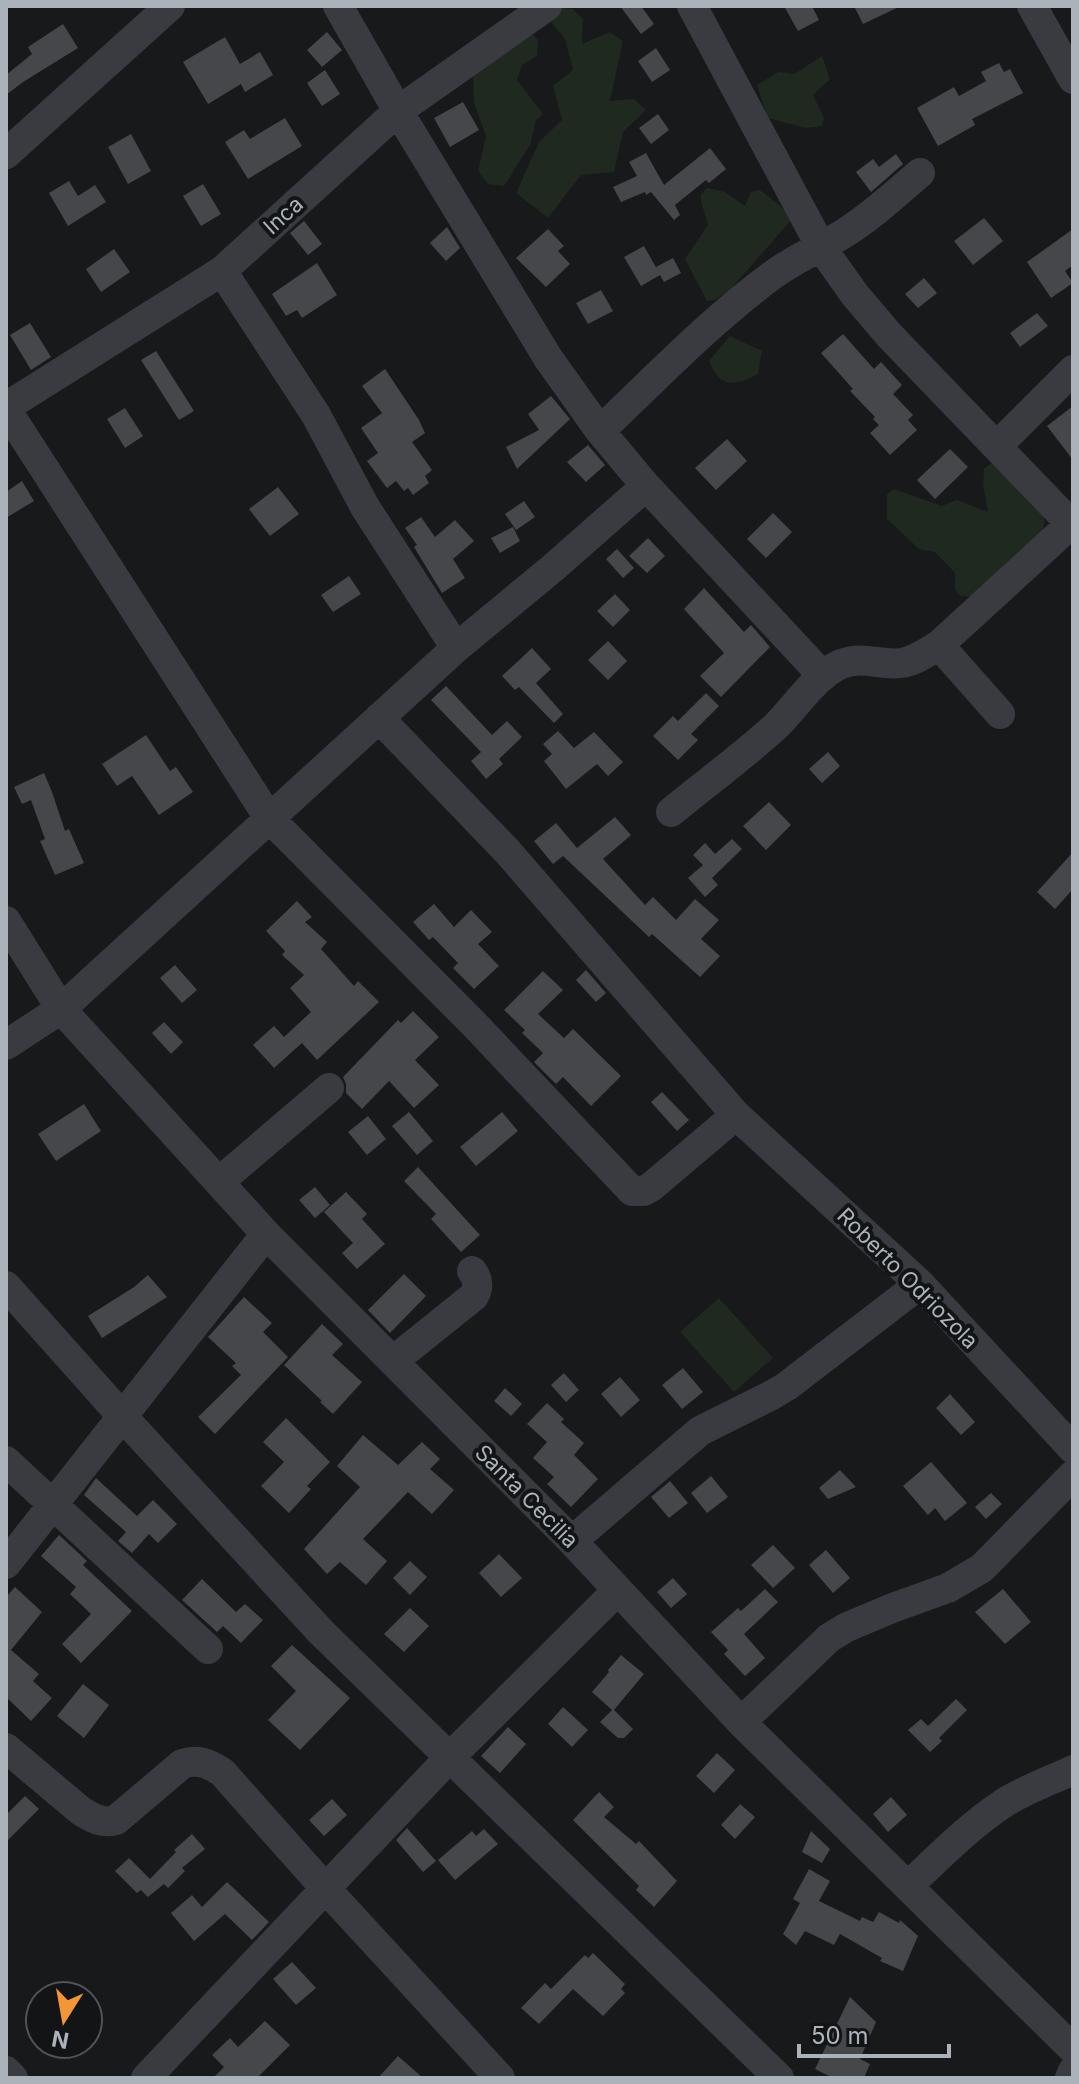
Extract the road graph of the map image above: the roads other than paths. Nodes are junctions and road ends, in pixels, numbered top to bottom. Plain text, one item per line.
1 (170, 6) edge
2 (338, 6) edge
3 (547, 6) edge
4 (692, 6) edge
5 (1032, 6) edge
6 (1073, 79) edge
7 (398, 111) junction
8 (10, 140) edge
9 (920, 173) dead end
10 (821, 247) junction
11 (222, 271) junction
12 (1073, 370) edge
13 (6, 408) edge
14 (600, 431) junction
15 (997, 446) junction
16 (646, 486) junction
17 (1072, 525) edge
18 (939, 645) junction
19 (456, 648) junction
20 (823, 676) junction
21 (1000, 714) dead end
22 (379, 718) junction
23 (671, 812) dead end
24 (269, 818) junction
25 (6, 921) edge
26 (61, 1009) junction
27 (6, 1045) edge
28 (329, 1088) dead end
29 (736, 1115) junction
30 (219, 1182) junction
31 (266, 1234) junction
32 (472, 1271) dead end
33 (920, 1284) junction
34 (6, 1286) edge
35 (393, 1361) junction
36 (122, 1416) junction
37 (1073, 1449) edge
38 (6, 1461) edge
39 (1073, 1475) edge
40 (53, 1504) junction
41 (572, 1541) junction
42 (6, 1564) edge
43 (618, 1590) junction
44 (208, 1649) dead end
45 (741, 1722) junction
46 (6, 1748) edge
47 (450, 1757) junction
48 (1073, 1770) edge
49 (908, 1886) junction
50 (325, 1888) junction
51 (1073, 2049) edge
52 (6, 2071) edge
53 (761, 2071) edge
54 (1073, 2071) edge
55 (483, 2072) edge
56 (13, 2078) edge
57 (146, 2078) edge
58 (1070, 2078) edge

1 - 8 street
2 - 7 street
3 - 7 street, Inca
4 - 10 street
5 - 6 street
7 - 11 street, Inca
7 - 14 street
9 - 10 street
10 - 14 street
10 - 15 street
11 - 13 street, Inca
11 - 19 street
12 - 15 street
13 - 24 street
14 - 16 street
15 - 17 street
16 - 19 street
16 - 20 street
17 - 18 street
18 - 20 street
18 - 21 street
19 - 22 street
20 - 23 street
22 - 24 street
22 - 29 street, Roberto Odriozola
24 - 26 street
24 - 29 street
25 - 26 street, Santa Cecilia
26 - 27 street
26 - 30 street, Santa Cecilia
28 - 30 street
29 - 33 street, Roberto Odriozola
30 - 31 street, Santa Cecilia
31 - 35 street, Santa Cecilia
31 - 36 street
32 - 35 street
33 - 37 street, Roberto Odriozola
33 - 41 street
34 - 36 street
35 - 41 street, Santa Cecilia
36 - 40 street
36 - 47 street
38 - 40 street
39 - 45 street
40 - 42 street
40 - 44 street
41 - 43 street, Santa Cecilia
43 - 45 street, Santa Cecilia
43 - 47 street
45 - 49 street, Santa Cecilia
46 - 50 street
47 - 50 street
47 - 53 street
48 - 49 street
49 - 51 street, Santa Cecilia
50 - 55 street
50 - 57 street
52 - 56 street
54 - 58 street

